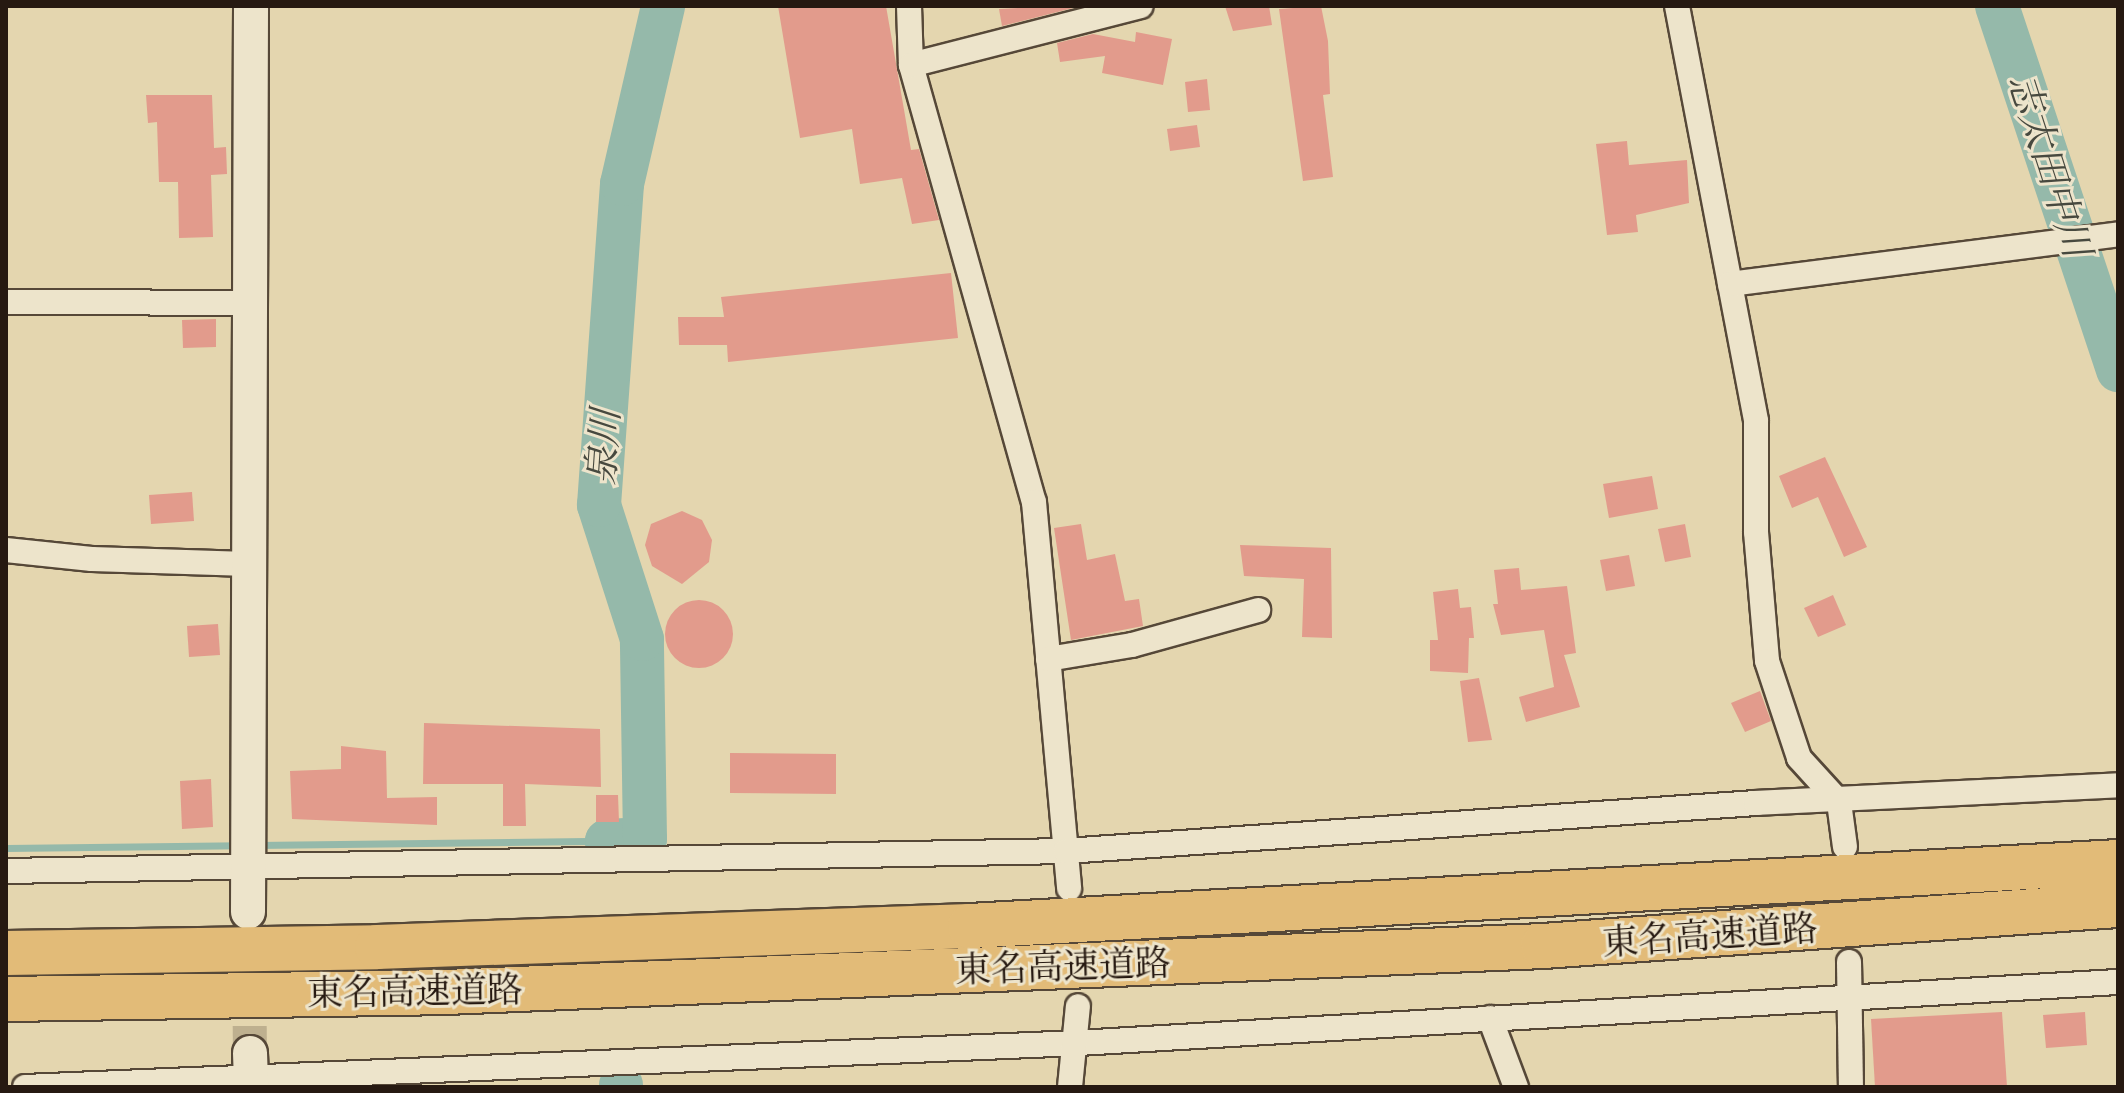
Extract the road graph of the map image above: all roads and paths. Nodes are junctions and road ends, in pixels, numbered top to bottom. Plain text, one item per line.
1 (251, 6) edge
2 (909, 6) edge
3 (1141, 6) edge
4 (1677, 6) edge
5 (911, 65) junction
6 (2118, 234) edge
7 (1730, 284) junction
8 (6, 302) edge
9 (254, 303) junction
10 (6, 550) edge
11 (248, 564) junction
12 (1258, 610) dead end
13 (1048, 659) junction
14 (2118, 785) edge
15 (1839, 802) junction
16 (1845, 847) dead end
17 (1066, 851) junction
18 (248, 854) junction
19 (2118, 862) edge
20 (6, 871) edge
21 (1069, 888) dead end
22 (2118, 905) edge
23 (248, 912) tunnel mouth
24 (6, 953) edge
25 (1849, 962) dead end
26 (2118, 982) edge
27 (1852, 996) junction
28 (6, 999) edge
29 (1078, 1006) dead end
30 (1490, 1018) junction
31 (1078, 1043) junction
32 (251, 1073) edge
33 (25, 1087) edge
34 (1070, 1087) edge
35 (1516, 1087) edge
36 (1851, 1087) edge

1 - 9 street
2 - 5 street
3 - 5 street
4 - 7 street
5 - 13 street
6 - 7 street
7 - 15 street
8 - 9 street
9 - 11 street
10 - 11 street
11 - 18 street
12 - 13 street
13 - 17 street
14 - 15 street
15 - 16 street
15 - 17 street
17 - 18 street
17 - 21 street
18 - 20 street
18 - 23 street
19 - 24 highway, 東名高速道路
22 - 28 highway, 東名高速道路
25 - 27 street
26 - 27 street
27 - 30 street
27 - 36 street
29 - 31 street
30 - 31 street
30 - 35 street
31 - 32 street
31 - 34 street
32 - 33 street

